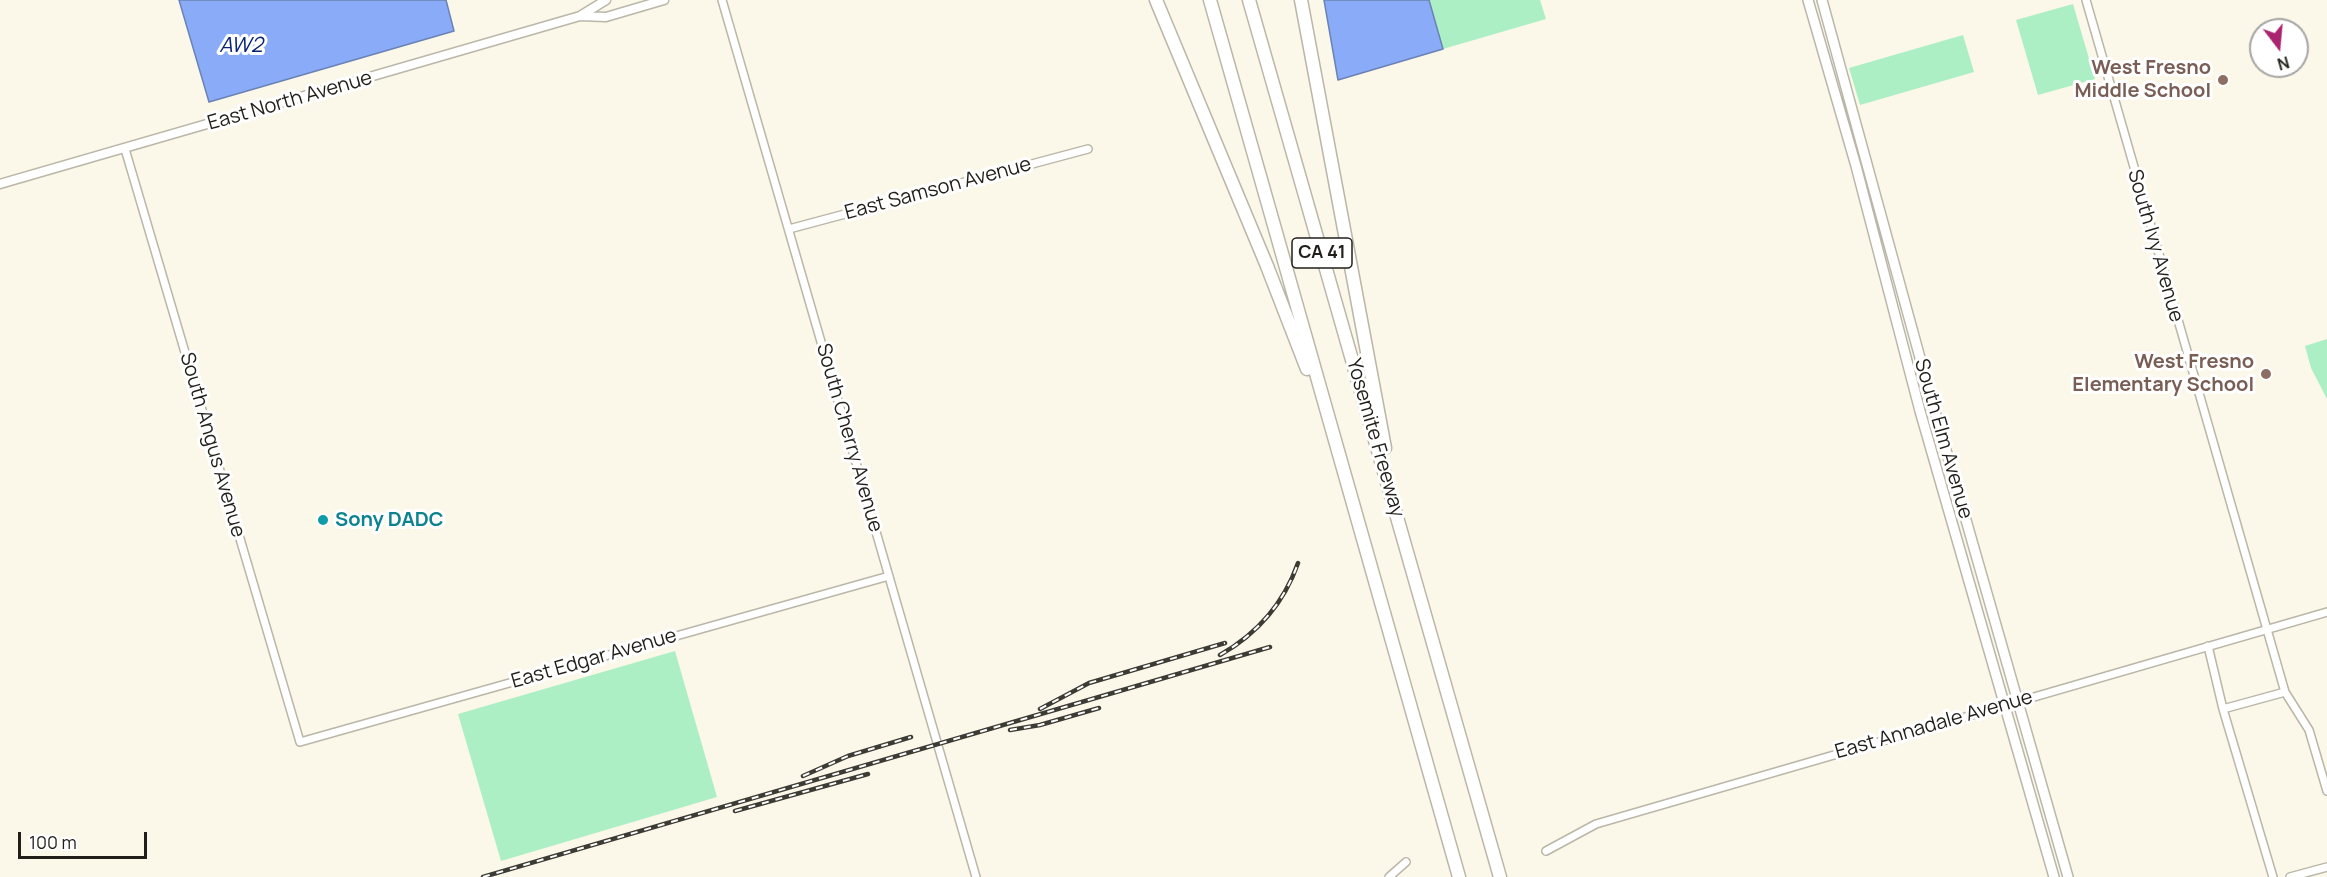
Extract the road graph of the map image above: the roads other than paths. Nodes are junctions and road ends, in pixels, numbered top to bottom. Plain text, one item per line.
1 (606, 0) edge
2 (664, 0) edge
3 (722, 0) edge
4 (1156, 0) edge
5 (1210, 0) edge
6 (1249, 0) edge
7 (1301, 0) edge
8 (1808, 0) edge
9 (1822, 0) edge
10 (2086, 0) edge
11 (580, 16) junction
12 (125, 149) junction
13 (1088, 149) dead end
14 (0, 184) edge
15 (1886, 227) junction
16 (789, 229) junction
17 (1872, 231) junction
18 (1342, 470) junction
19 (1395, 506) junction
20 (889, 576) junction
21 (2327, 612) edge
22 (2268, 629) junction
23 (2208, 646) junction
24 (2285, 692) junction
25 (2018, 702) junction
26 (2004, 706) junction
27 (2223, 709) junction
28 (300, 742) joint
29 (2327, 791) edge
30 (1546, 851) dead end
31 (1406, 862) dead end
32 (2327, 867) edge
33 (976, 877) edge
34 (1389, 877) edge
35 (1459, 877) edge
36 (1500, 877) edge
37 (2054, 877) edge
38 (2068, 877) edge
39 (2273, 877) edge
40 (2290, 877) edge

1 - 11 street, East North Avenue
2 - 11 street, East North Avenue
3 - 16 street, South Cherry Avenue
4 - 18 highway
5 - 18 highway, Yosemite Freeway / CA 41
6 - 19 highway, Yosemite Freeway / CA 41
7 - 19 highway
8 - 17 main road, South Elm Avenue
9 - 15 main road, South Elm Avenue
10 - 22 street, South Ivy Avenue
11 - 12 street, East North Avenue
12 - 14 street, East North Avenue
12 - 28 street, South Angus Avenue
13 - 16 street, East Samson Avenue
15 - 17 main road
15 - 25 main road, South Elm Avenue
16 - 20 street, South Cherry Avenue
17 - 26 main road, South Elm Avenue
18 - 35 highway, Yosemite Freeway / CA 41
19 - 36 highway, Yosemite Freeway / CA 41
20 - 28 street, East Edgar Avenue
20 - 33 street, South Cherry Avenue
21 - 22 street, East Annadale Avenue
22 - 23 street, East Annadale Avenue
22 - 24 street, South Ivy Avenue
23 - 25 street, East Annadale Avenue
23 - 27 street
24 - 27 street
24 - 29 street, South Ivy Avenue
25 - 26 street, East Annadale Avenue
25 - 38 main road, South Elm Avenue
26 - 30 street, East Annadale Avenue
26 - 37 main road, South Elm Avenue
27 - 39 street
31 - 34 street
32 - 40 street

